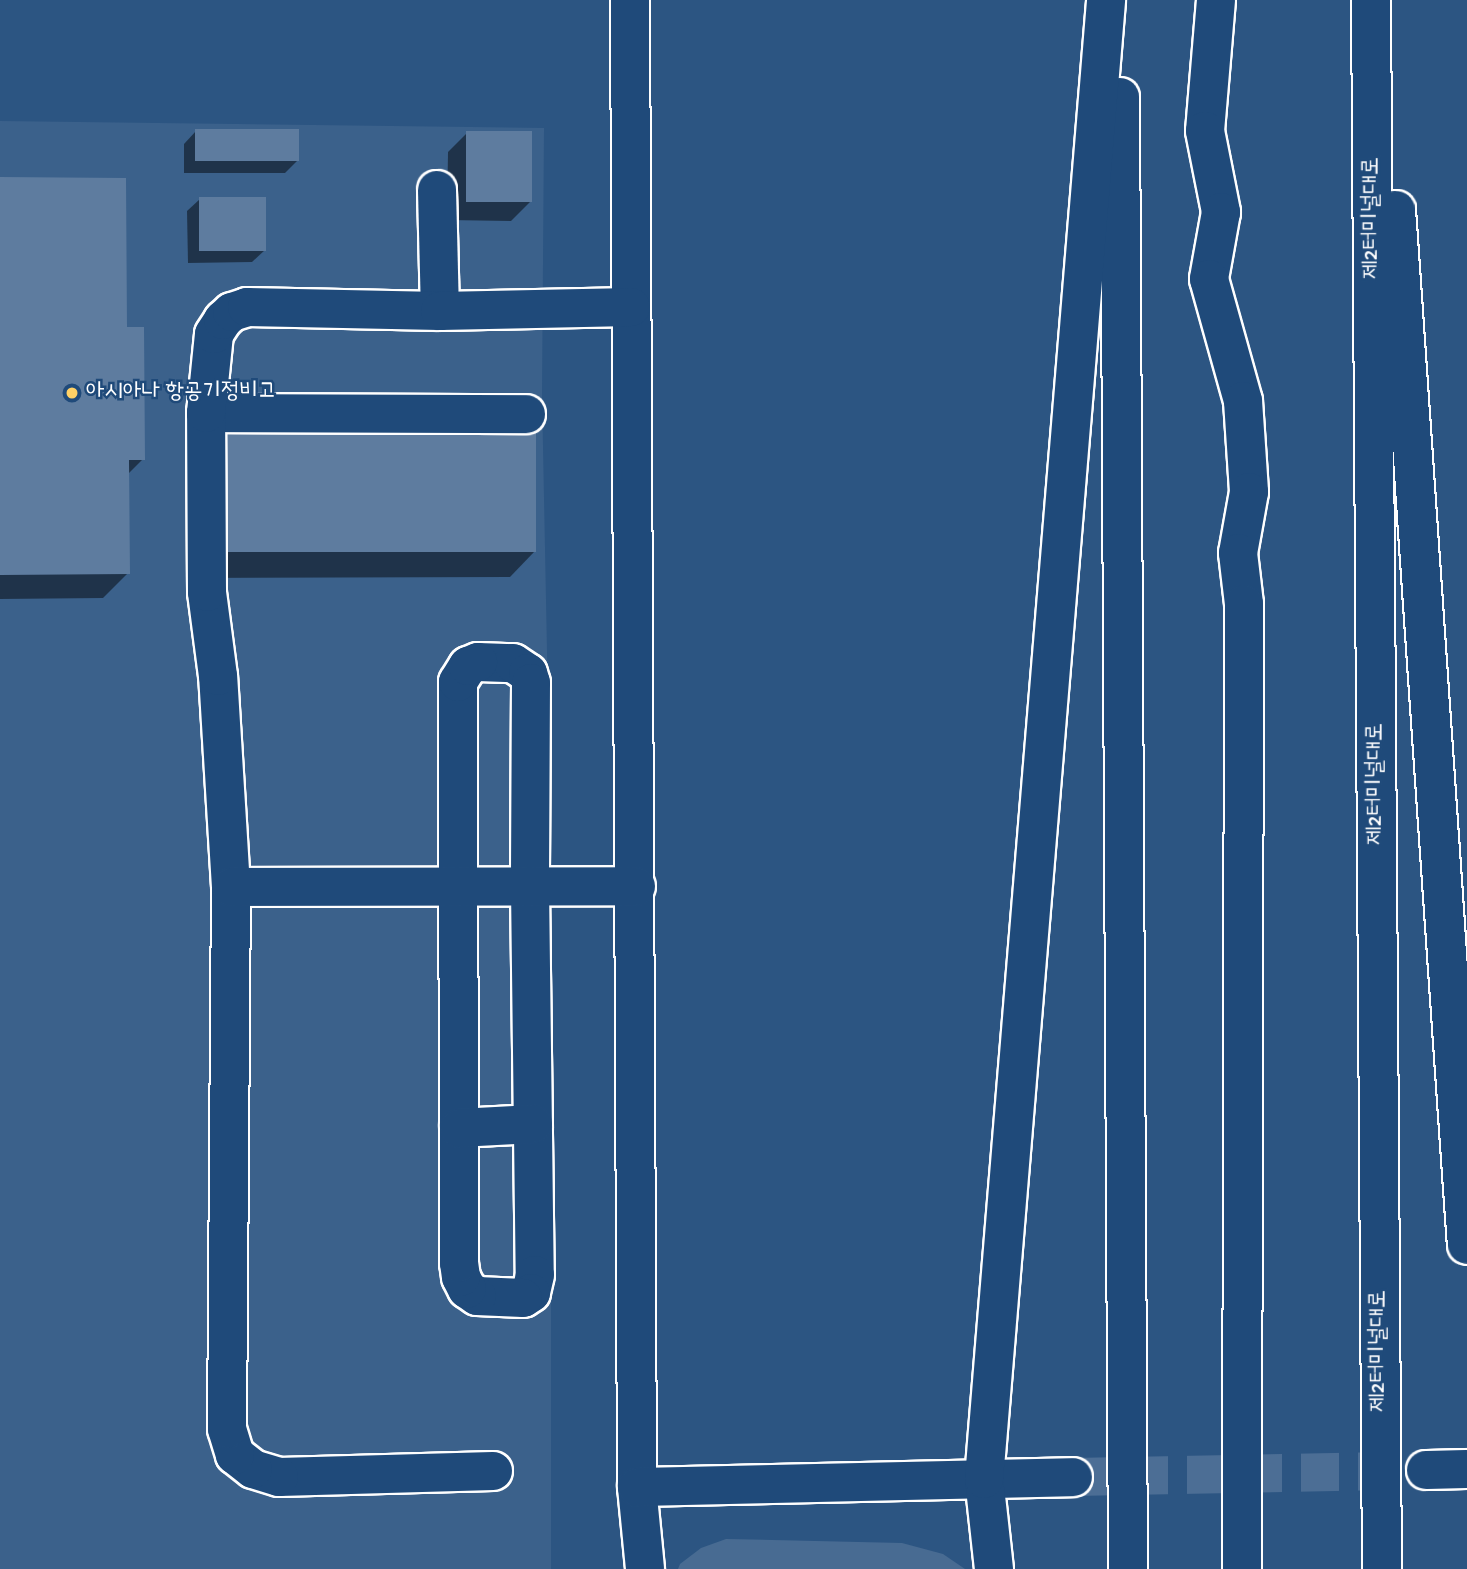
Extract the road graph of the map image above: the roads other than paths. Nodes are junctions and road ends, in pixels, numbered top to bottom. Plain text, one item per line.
1 (630, 0) edge
2 (1106, 0) edge
3 (1120, 0) edge
4 (1216, 0) edge
5 (1371, 0) edge
6 (1382, 0) edge
7 (437, 190) dead end
8 (631, 307) junction
9 (440, 311) junction
10 (206, 413) junction
11 (526, 414) dead end
12 (636, 886) junction
13 (231, 887) junction
14 (458, 887) junction
15 (530, 887) junction
16 (533, 1124) junction
17 (459, 1128) junction
18 (1467, 1245) edge
19 (1467, 1469) edge
20 (1426, 1470) tunnel mouth
21 (493, 1471) dead end
22 (1073, 1477) tunnel mouth
23 (984, 1479) junction
24 (637, 1487) junction
25 (645, 1569) edge
26 (994, 1569) edge
27 (1128, 1569) edge
28 (1242, 1569) edge
29 (1382, 1569) edge

1 - 8 main road
2 - 23 main road
3 - 27 main road
4 - 28 main road
5 - 29 main road, 제2터미널대로
6 - 18 main road
7 - 9 main road
8 - 9 main road
8 - 12 main road
9 - 10 main road
10 - 11 main road
10 - 13 main road
12 - 15 main road
12 - 24 main road
13 - 14 main road
13 - 21 main road
14 - 15 main road
14 - 15 main road
14 - 17 main road
15 - 16 main road
16 - 17 main road
16 - 17 main road
19 - 20 main road
22 - 23 main road
23 - 24 main road
23 - 26 main road
24 - 25 main road

